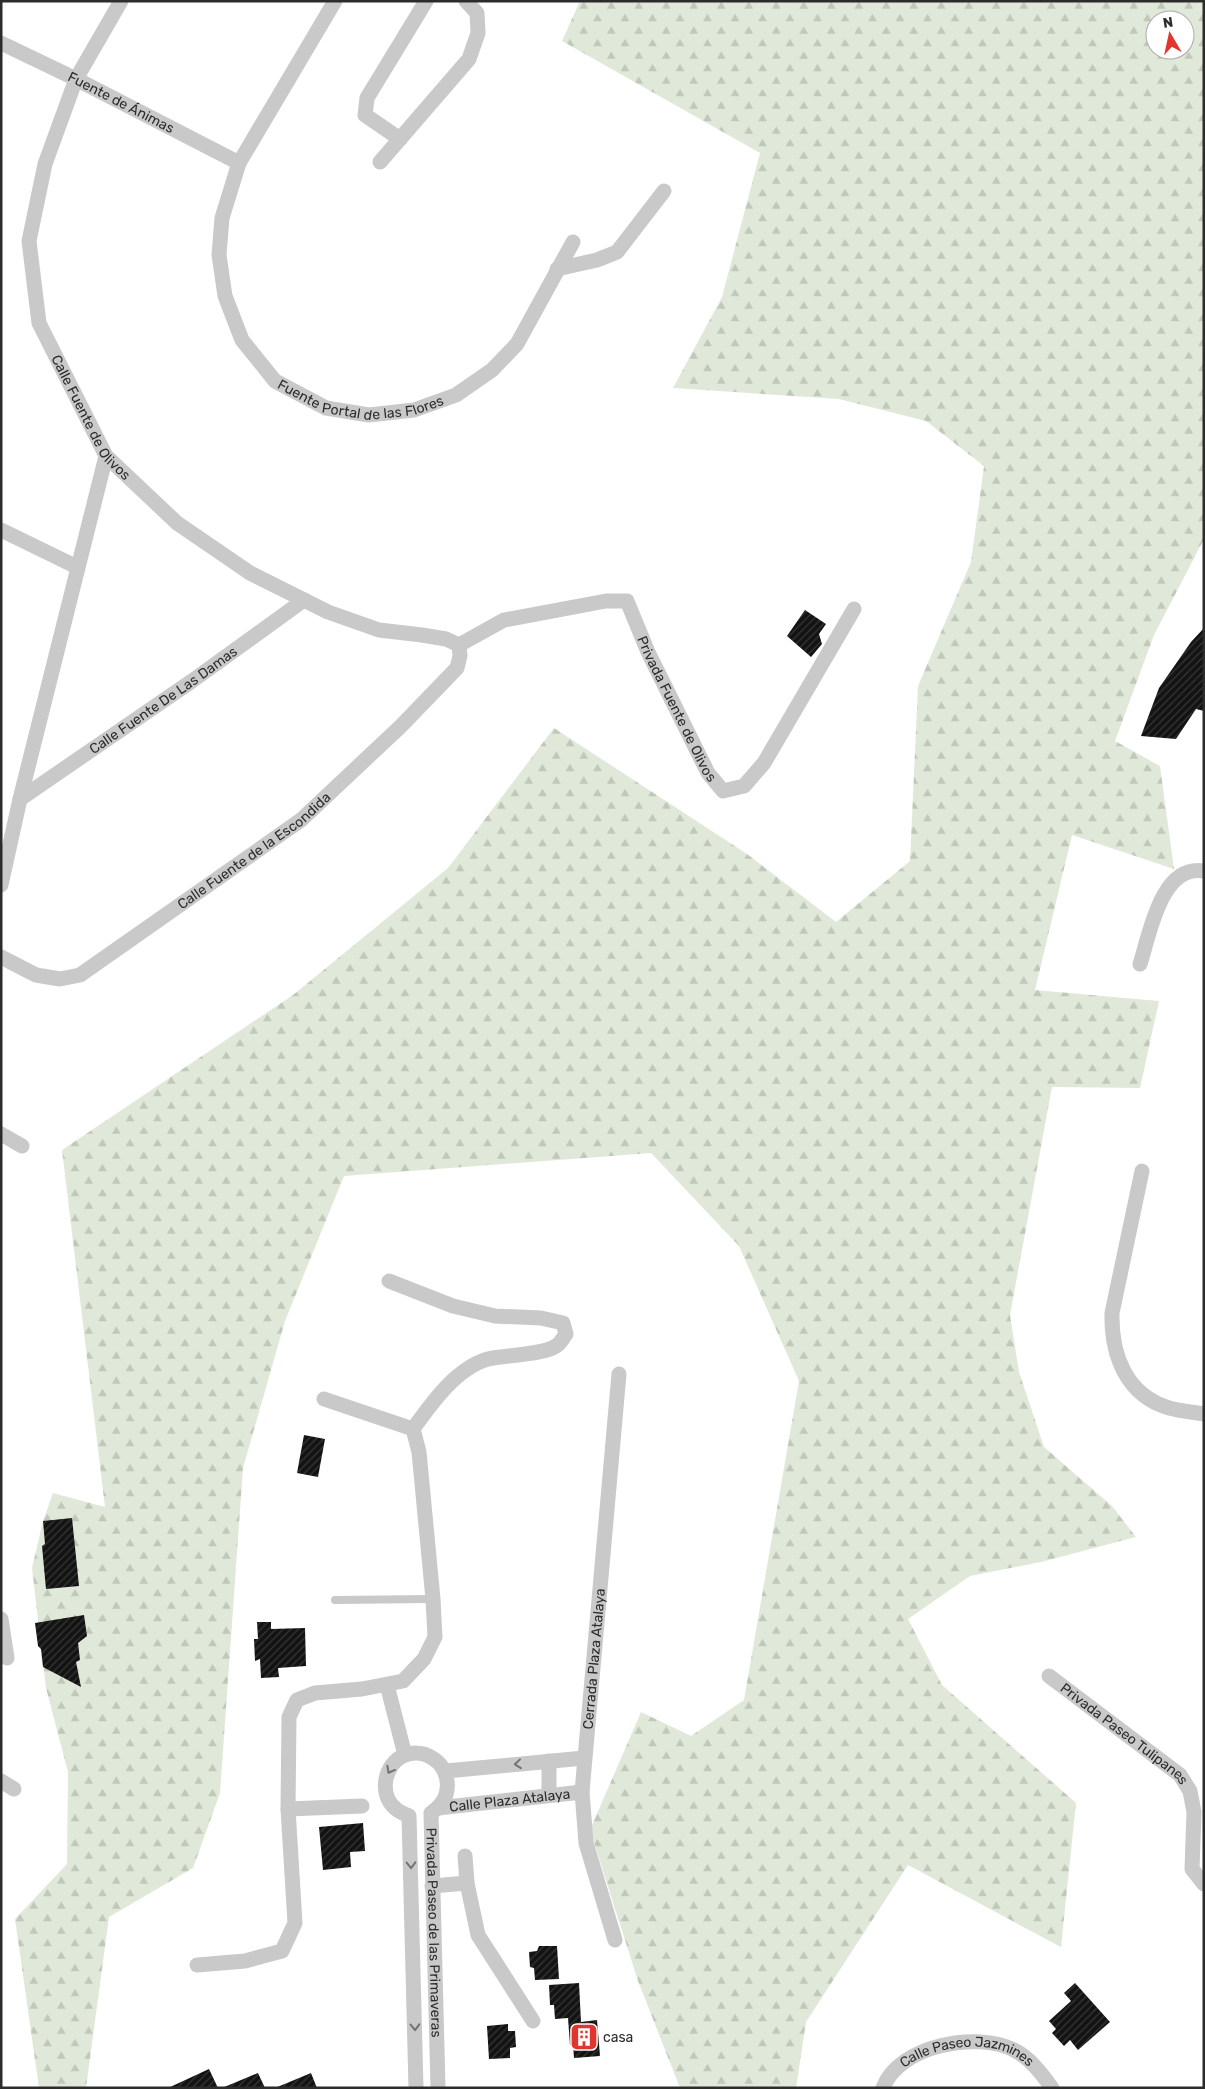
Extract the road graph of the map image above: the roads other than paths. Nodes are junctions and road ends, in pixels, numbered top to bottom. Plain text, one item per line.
1 (121, 1) edge
2 (335, 1) edge
3 (426, 1) edge
4 (466, 1) edge
5 (1, 43) edge
6 (76, 79) junction
7 (400, 139) junction
8 (380, 162) dead end
9 (239, 163) junction
10 (664, 191) dead end
11 (573, 242) dead end
12 (557, 269) junction
13 (106, 456) junction
14 (1, 530) edge
15 (77, 567) junction
16 (304, 600) junction
17 (854, 609) dead end
18 (459, 645) junction
19 (20, 799) junction
20 (1204, 871) edge
21 (1, 885) edge
22 (1, 958) edge
23 (1140, 964) dead end
24 (1, 1134) edge
25 (22, 1146) dead end
26 (1142, 1171) dead end
27 (389, 1281) dead end
28 (619, 1374) dead end
29 (324, 1399) dead end
30 (1204, 1414) edge
31 (413, 1430) junction
32 (433, 1599) junction
33 (335, 1600) dead end
34 (1, 1619) edge
35 (6, 1658) dead end
36 (1049, 1676) dead end
37 (387, 1685) junction
38 (405, 1755) junction
39 (584, 1758) junction
40 (549, 1761) junction
41 (446, 1771) junction
42 (582, 1792) junction
43 (549, 1795) junction
44 (362, 1806) dead end
45 (438, 1808) junction
46 (288, 1809) junction
47 (465, 1856) dead end
48 (467, 1883) junction
49 (1204, 1884) edge
50 (432, 1886) junction
51 (615, 1940) dead end
52 (196, 1965) dead end
53 (533, 2021) dead end
54 (416, 2088) edge
55 (438, 2088) edge
56 (883, 2088) edge
57 (1052, 2088) edge

1 - 6 street, Calle Fuente de Olivos
2 - 9 street, Fuente Portal de las Flores
3 - 7 street
4 - 7 street
5 - 6 street, Fuente de Ánimas
6 - 9 street, Fuente de Ánimas
6 - 13 street, Calle Fuente de Olivos
7 - 8 street
9 - 12 street, Fuente Portal de las Flores
10 - 12 street
11 - 12 street, Fuente Portal de las Flores
13 - 15 street
13 - 16 street, Calle Fuente de Olivos
14 - 15 street
15 - 19 street
16 - 18 street, Calle Fuente de Olivos
16 - 19 street, Calle Fuente De Las Damas
17 - 18 street, Privada Fuente de Olivos
18 - 22 street, Calle Fuente de la Escondida
19 - 21 street
20 - 23 street
24 - 25 street
26 - 30 street
27 - 31 street
28 - 39 street, Cerrada Plaza Atalaya
29 - 31 street
31 - 32 street
32 - 33 lane
32 - 37 street
34 - 35 street
36 - 49 street, Privada Paseo Tulipanes
37 - 38 street
37 - 46 street
38 - 41 street
38 -> 54 street, Privada Paseo de las Primaveras
39 - 40 street
39 - 42 street, Cerrada Plaza Atalaya
40 -> 41 street
40 - 43 street
41 - 45 street, Privada Paseo de las Primaveras
42 - 43 street, Calle Plaza Atalaya
42 - 51 street, Cerrada Plaza Atalaya
43 - 45 street, Calle Plaza Atalaya
44 - 46 street
45 - 50 street, Privada Paseo de las Primaveras
46 - 52 street
47 - 48 street
48 - 50 street
48 - 53 street
50 - 55 street, Privada Paseo de las Primaveras
56 - 57 street, Calle Paseo Jazmines

